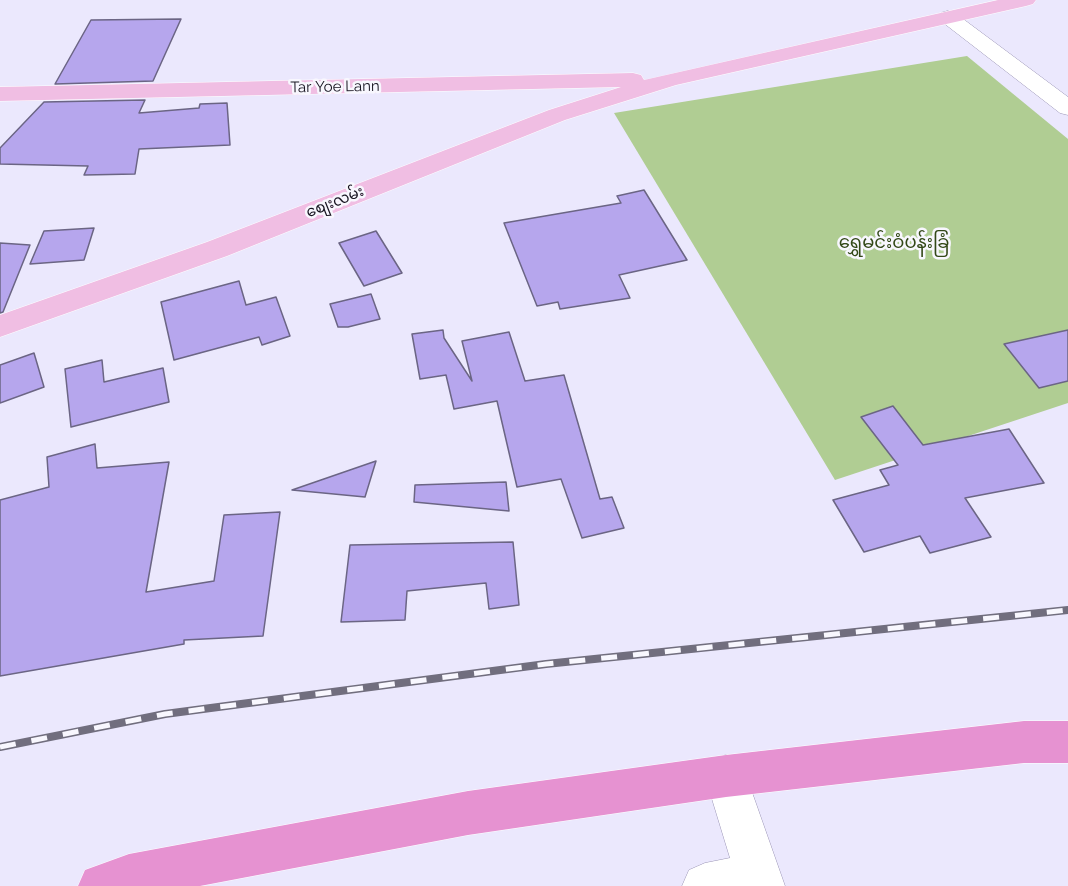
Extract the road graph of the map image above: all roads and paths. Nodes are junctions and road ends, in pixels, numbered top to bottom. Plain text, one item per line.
1 (1026, 0) edge
2 (948, 17) junction
3 (670, 79) junction
4 (0, 94) edge
5 (1068, 108) edge
6 (0, 326) edge
7 (1068, 742) edge
8 (726, 776) junction
9 (760, 880) edge
10 (101, 886) edge
11 (705, 886) edge

1 - 2 main road
2 - 3 main road
2 - 5 street
3 - 4 main road, Tar Yoe Lann
3 - 6 main road, စျေးလမ်း
7 - 8 highway
8 - 9 street
8 - 10 highway
9 - 11 street

